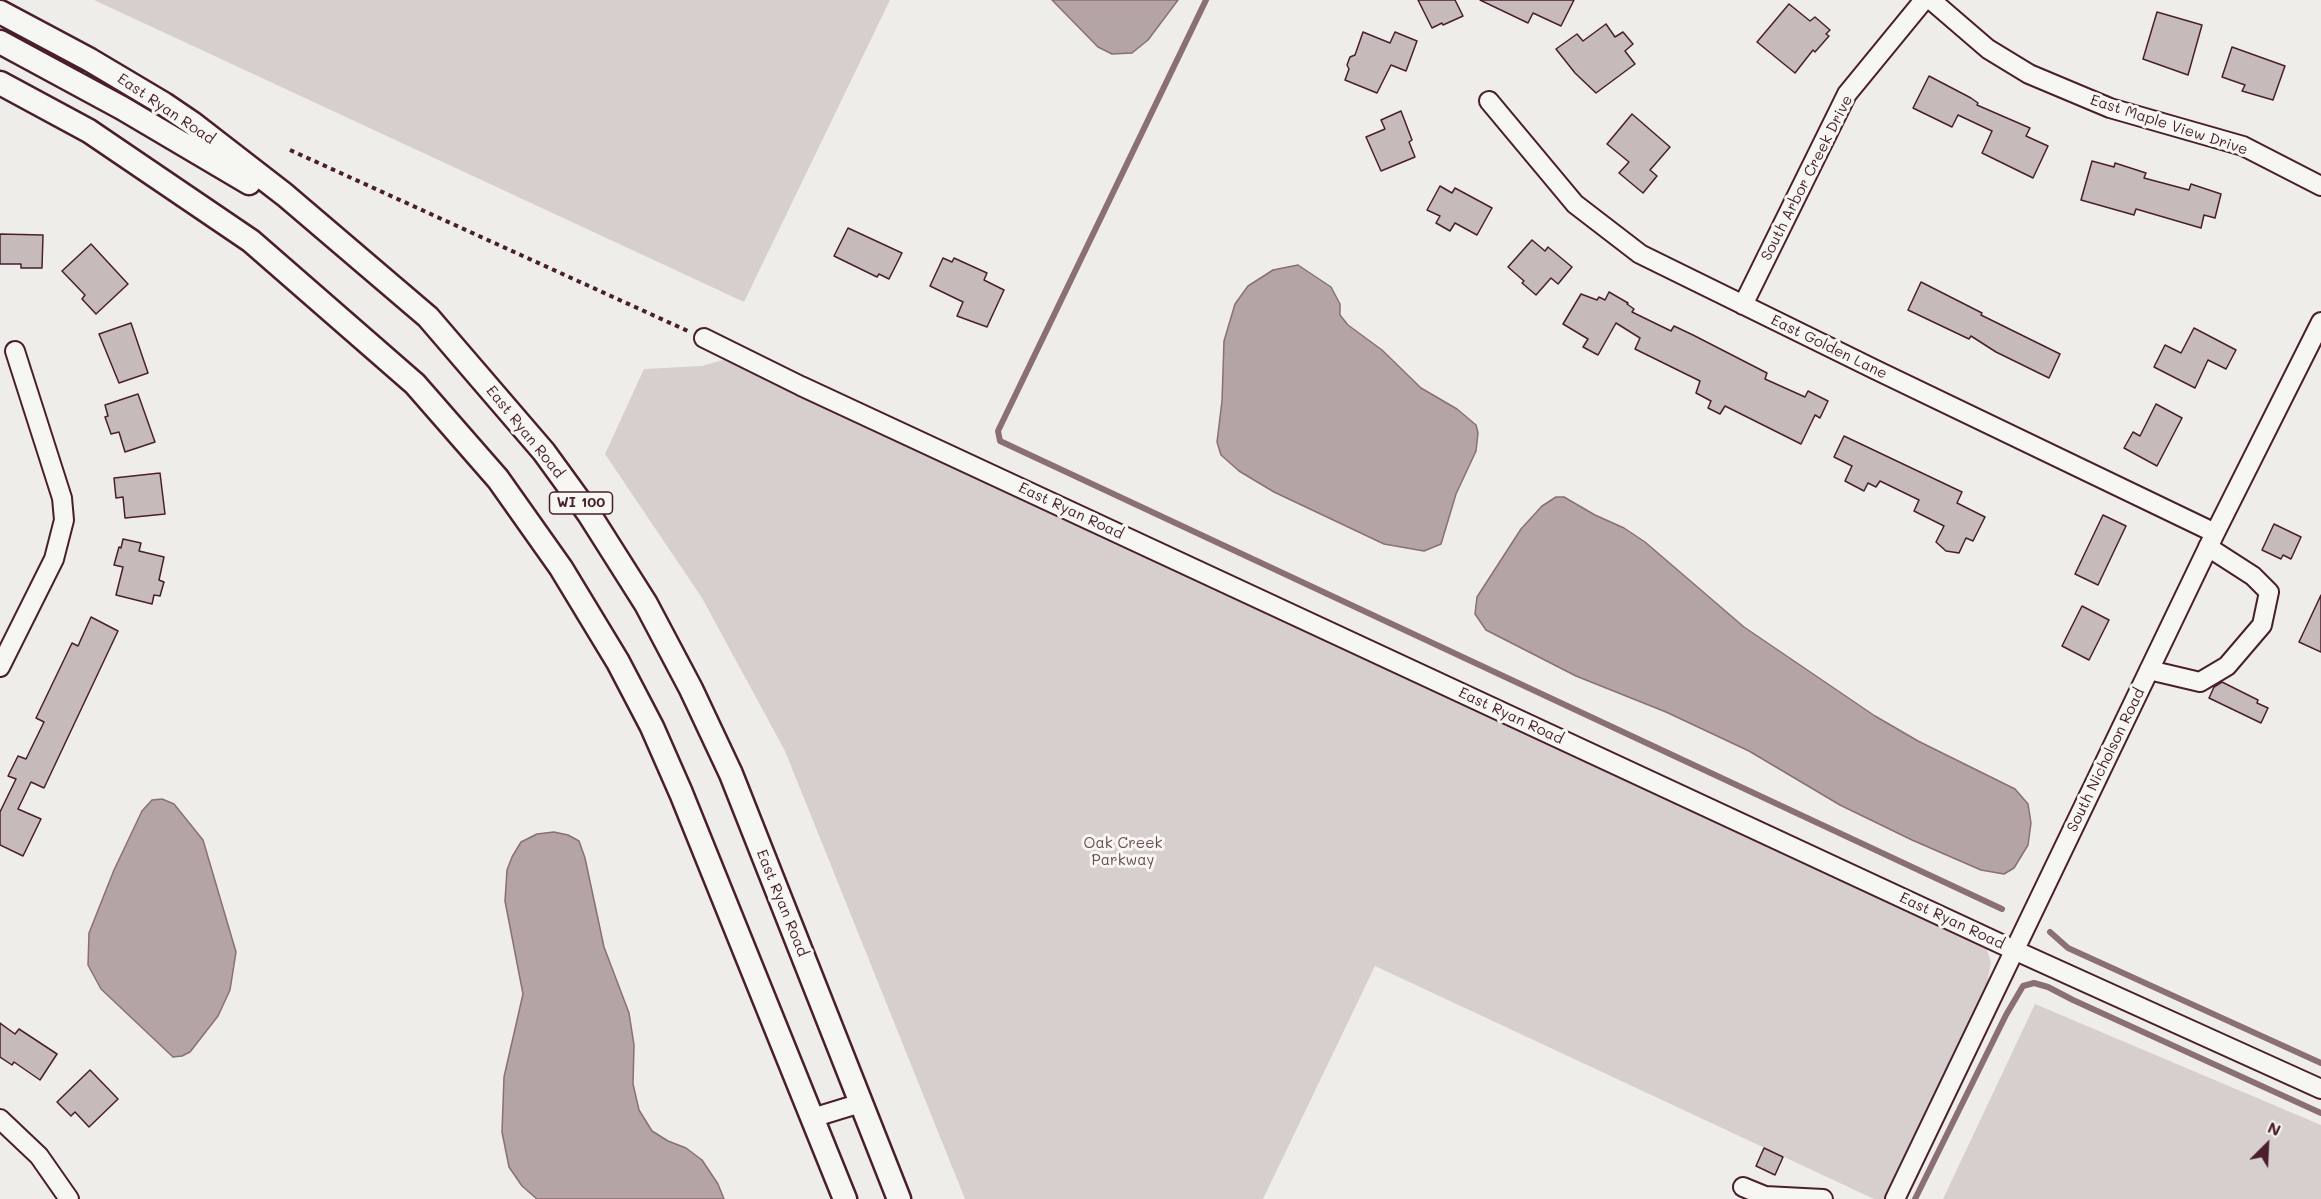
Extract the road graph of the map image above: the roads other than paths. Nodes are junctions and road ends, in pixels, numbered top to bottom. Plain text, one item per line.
1 (1924, 0) edge
2 (1932, 0) edge
3 (0, 12) edge
4 (0, 42) edge
5 (0, 83) edge
6 (1489, 100) dead end
7 (2321, 186) edge
8 (320, 225) junction
9 (1743, 305) junction
10 (2321, 322) edge
11 (704, 338) road end
12 (15, 351) dead end
13 (2212, 540) junction
14 (2, 655) edge
15 (2149, 670) junction
16 (2014, 950) junction
17 (2321, 1089) edge
18 (861, 1103) junction
19 (812, 1118) junction
20 (0, 1119) edge
21 (1743, 1187) dead end
22 (69, 1199) edge
23 (845, 1199) edge
24 (899, 1199) edge
25 (1823, 1199) edge
26 (1895, 1199) edge

1 - 9 street, South Arbor Creek Drive
2 - 7 street, East Maple View Drive
3 - 8 main road, East Ryan Road / WI 100
4 - 8 main road
5 - 19 main road, WI 100
6 - 9 street, East Golden Lane
8 - 18 main road, East Ryan Road / WI 100
9 - 13 street, East Golden Lane
10 - 13 street, South Nicholson Road
11 - 16 street, East Ryan Road
12 - 14 street
13 - 15 street, South Nicholson Road
13 - 15 street, East Golden Lane
15 - 16 street, South Nicholson Road
16 - 17 street, East Ryan Road
16 - 26 street, South Nicholson Road
18 - 19 street
18 - 24 main road, East Ryan Road / WI 100
19 - 23 main road, WI 100
20 - 22 street
21 - 25 street

